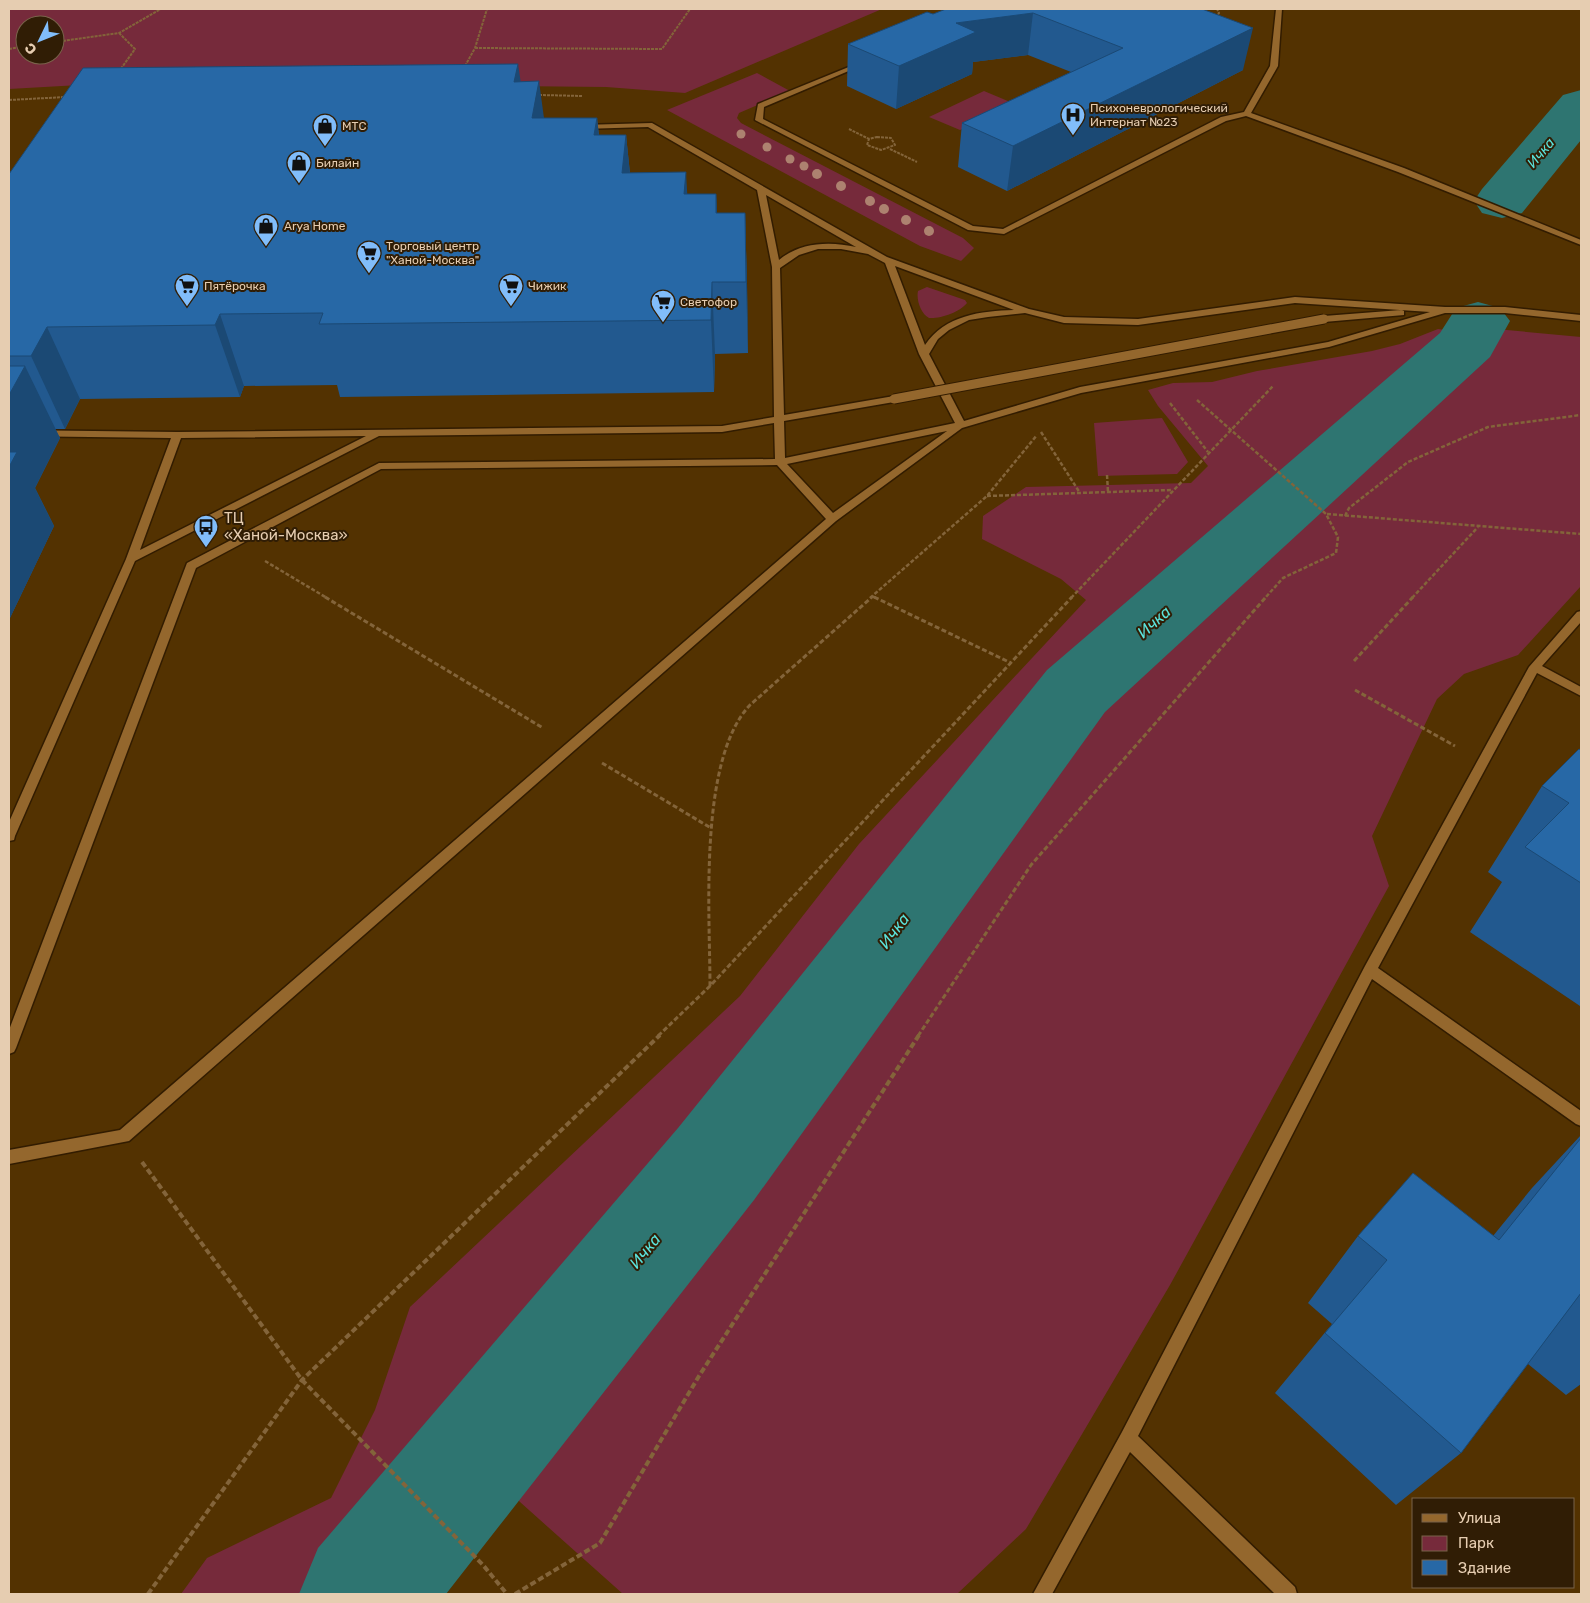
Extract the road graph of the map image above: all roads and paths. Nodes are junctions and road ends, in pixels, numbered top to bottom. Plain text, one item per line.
1 (161, 9) edge
2 (487, 9) edge
3 (690, 9) edge
4 (1216, 9) edge
5 (1279, 9) edge
6 (1208, 22) edge
7 (119, 33) junction
8 (65, 41) edge
9 (475, 48) junction
10 (871, 60) edge
11 (462, 71) edge
12 (118, 72) edge
13 (530, 95) edge
14 (590, 96) dead end
15 (73, 97) edge
16 (9, 100) edge
17 (1248, 114) junction
18 (574, 127) edge
19 (849, 129) dead end
20 (869, 139) junction
21 (890, 148) junction
22 (917, 162) dead end
23 (761, 188) junction
24 (1581, 243) edge
25 (889, 262) junction
26 (776, 267) junction
27 (1446, 310) junction
28 (1026, 311) junction
29 (1581, 318) edge
30 (924, 354) junction
31 (1276, 383) dead end
32 (1193, 397) dead end
33 (1169, 402) dead end
34 (1581, 414) edge
35 (960, 425) junction
36 (1047, 426) dead end
37 (1229, 430) junction
38 (1040, 432) junction
39 (9, 433) edge
40 (378, 434) junction
41 (177, 436) junction
42 (1208, 452) junction
43 (780, 462) junction
44 (1107, 475) dead end
45 (1172, 490) junction
46 (1108, 492) junction
47 (1080, 493) junction
48 (987, 496) junction
49 (1326, 514) junction
50 (1345, 516) junction
51 (832, 520) junction
52 (1479, 527) junction
53 (1581, 534) edge
54 (234, 543) junction
55 (131, 559) junction
56 (872, 596) junction
57 (1581, 615) edge
58 (1354, 661) dead end
59 (1011, 663) junction
60 (1535, 667) junction
61 (1355, 690) dead end
62 (1581, 692) edge
63 (571, 744) junction
64 (1484, 762) junction
65 (711, 828) junction
66 (9, 836) edge
67 (1370, 970) junction
68 (710, 986) junction
69 (9, 1048) edge
70 (1581, 1119) edge
71 (124, 1136) junction
72 (9, 1157) edge
73 (302, 1380) junction
74 (1128, 1438) junction
75 (148, 1594) edge
76 (507, 1594) edge
77 (515, 1594) edge
78 (1042, 1594) edge
79 (1288, 1594) edge

1 - 7 path
2 - 9 path
3 - 9 path
4 - 6 path
5 - 17 street
7 - 8 path
7 - 12 path
9 - 11 path
10 - 17 street
13 - 14 path
15 - 16 path
17 - 24 street
18 - 23 street
19 - 20 path
20 - 21 path
20 - 21 path
21 - 22 path
23 - 25 street
23 - 26 street
25 - 26 street
25 - 28 street
25 - 30 street
26 - 43 street
27 - 28 street
27 - 29 street
27 - 35 street
27 - 40 street, bridge
28 - 30 street
30 - 35 street
31 - 37 path
32 - 37 path
33 - 42 path
34 - 50 path
35 - 43 street
35 - 51 street
36 - 38 path
37 - 42 path
37 - 49 path
38 - 47 path
38 - 48 path
39 - 41 street
40 - 41 street
40 - 55 street
41 - 55 street
42 - 45 path
43 - 51 street
43 - 54 street
44 - 46 path
45 - 46 path
45 - 59 path
46 - 47 path
47 - 48 path
48 - 56 path
49 - 50 path
49 - 77 path
50 - 52 path
51 - 63 street
52 - 53 path
52 - 58 path
54 - 63 path
54 - 69 street
55 - 66 street
56 - 59 path
56 - 65 path
57 - 60 street
59 - 68 path
60 - 62 street
60 - 64 street
61 - 64 path
63 - 65 path
63 - 71 street
64 - 67 street
65 - 68 path
67 - 70 street
67 - 74 street
68 - 73 path
71 - 72 street
71 - 73 path
73 - 75 path
73 - 76 path
74 - 78 street
74 - 79 street

